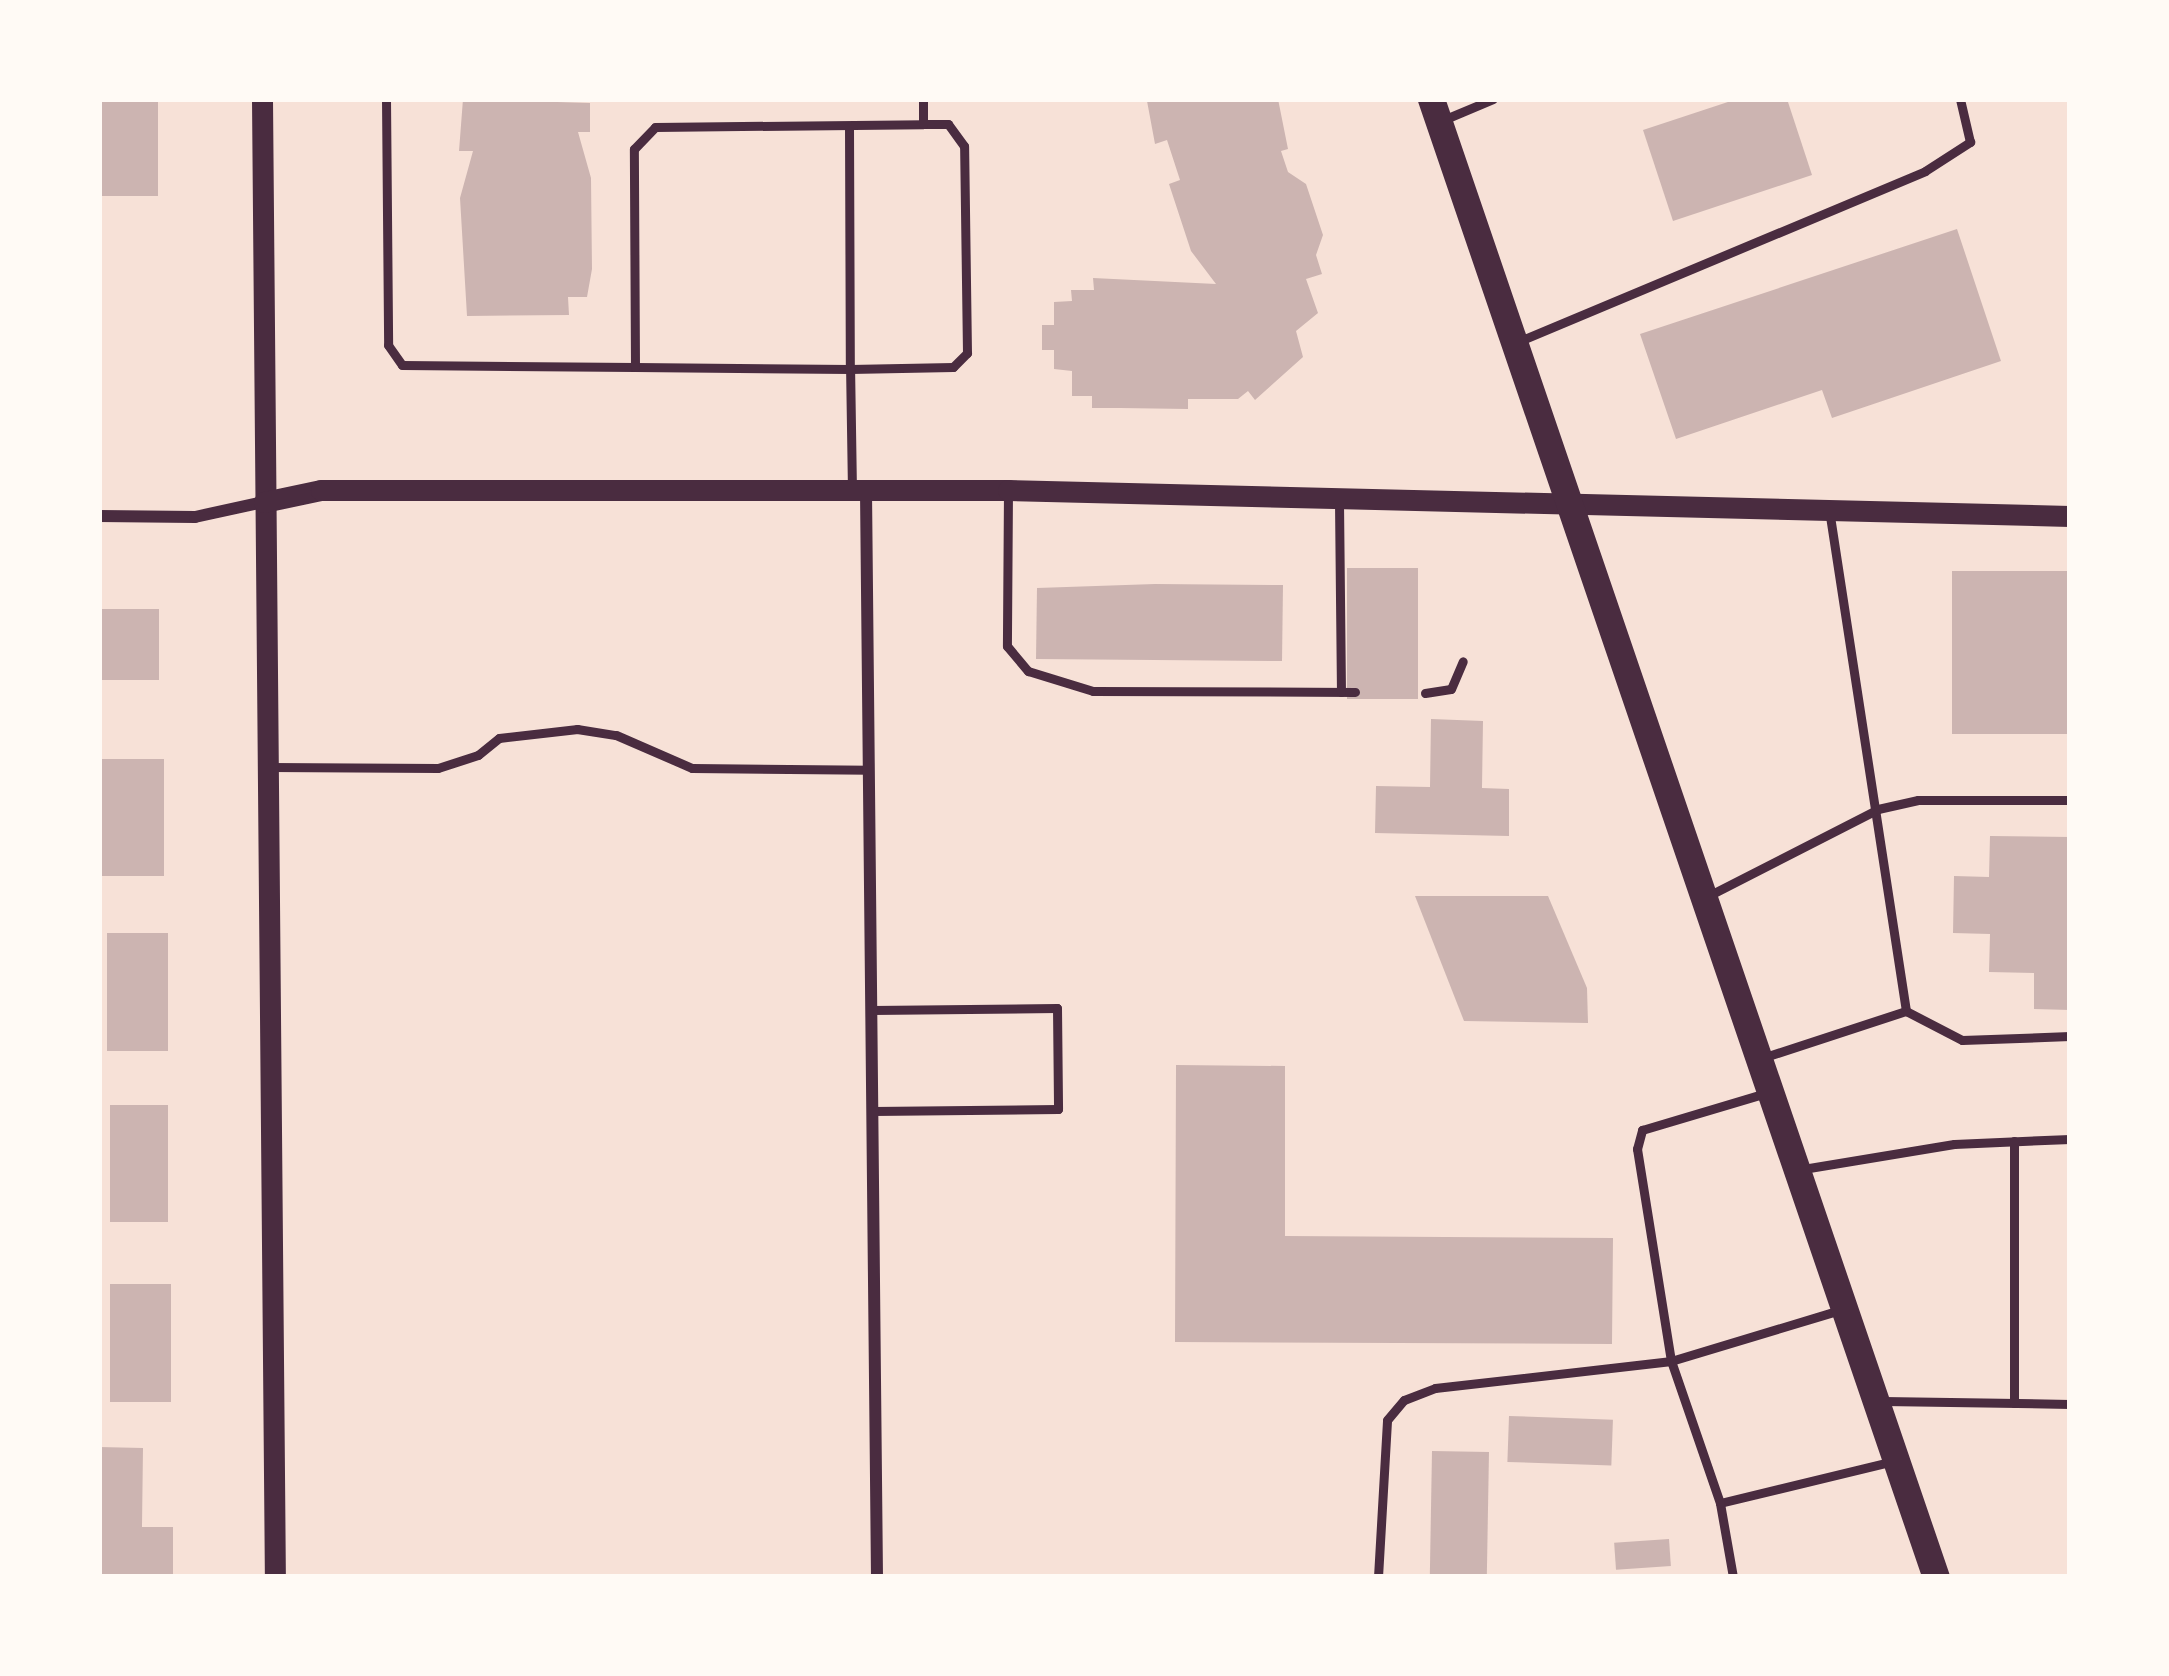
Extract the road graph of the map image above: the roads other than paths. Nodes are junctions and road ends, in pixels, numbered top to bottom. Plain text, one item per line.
1 (262, 99) edge
2 (386, 99) edge
3 (922, 99) edge
4 (1492, 99) edge
5 (1960, 99) edge
6 (1434, 111) edge
7 (923, 124) junction
8 (848, 126) junction
9 (1517, 342) junction
10 (635, 367) junction
11 (850, 369) junction
12 (1008, 490) junction
13 (859, 491) junction
14 (1339, 496) junction
15 (264, 502) junction
16 (1574, 505) junction
17 (99, 516) edge
18 (1830, 516) junction
19 (2070, 516) edge
20 (1463, 661) dead end
21 (1341, 692) junction
22 (1355, 692) dead end
23 (1425, 693) dead end
24 (269, 767) junction
25 (869, 770) junction
26 (2070, 800) edge
27 (1878, 809) junction
28 (1705, 897) junction
29 (872, 1010) junction
30 (1906, 1011) junction
31 (2070, 1036) edge
32 (1760, 1059) junction
33 (1771, 1091) junction
34 (873, 1111) junction
35 (2070, 1139) edge
36 (2014, 1142) junction
37 (1797, 1169) junction
38 (1842, 1309) junction
39 (1671, 1361) junction
40 (1876, 1400) junction
41 (2014, 1403) junction
42 (2070, 1404) edge
43 (1896, 1461) junction
44 (1720, 1503) junction
45 (275, 1577) edge
46 (877, 1577) edge
47 (1378, 1577) edge
48 (1733, 1577) edge
49 (1936, 1577) edge

1 - 15 street
2 - 10 lane
3 - 7 lane
4 - 6 lane
5 - 9 lane
6 - 9 main road
7 - 8 lane
7 - 11 lane
8 - 10 lane
8 - 11 lane
9 - 16 main road
10 - 11 lane
11 - 13 lane
12 - 13 street
12 - 14 street
12 - 21 lane
13 - 15 street
13 - 25 street
14 - 16 street
14 - 21 lane
15 - 17 street
15 - 24 street
16 - 18 street
16 - 28 main road
18 - 19 street
18 - 27 lane
20 - 23 lane
21 - 22 lane
24 - 25 lane
24 - 45 street
25 - 29 street
26 - 27 lane
27 - 28 lane
27 - 30 lane
28 - 32 main road
29 - 34 street
29 - 34 lane
30 - 31 lane
30 - 32 lane
32 - 33 main road
33 - 37 main road
33 - 39 lane
34 - 46 street
35 - 36 lane
36 - 37 lane
36 - 41 lane
37 - 38 main road
38 - 39 lane
38 - 40 main road
39 - 44 lane
39 - 47 lane
40 - 41 lane
40 - 43 main road
41 - 42 lane
43 - 44 lane
43 - 49 main road
44 - 48 lane

